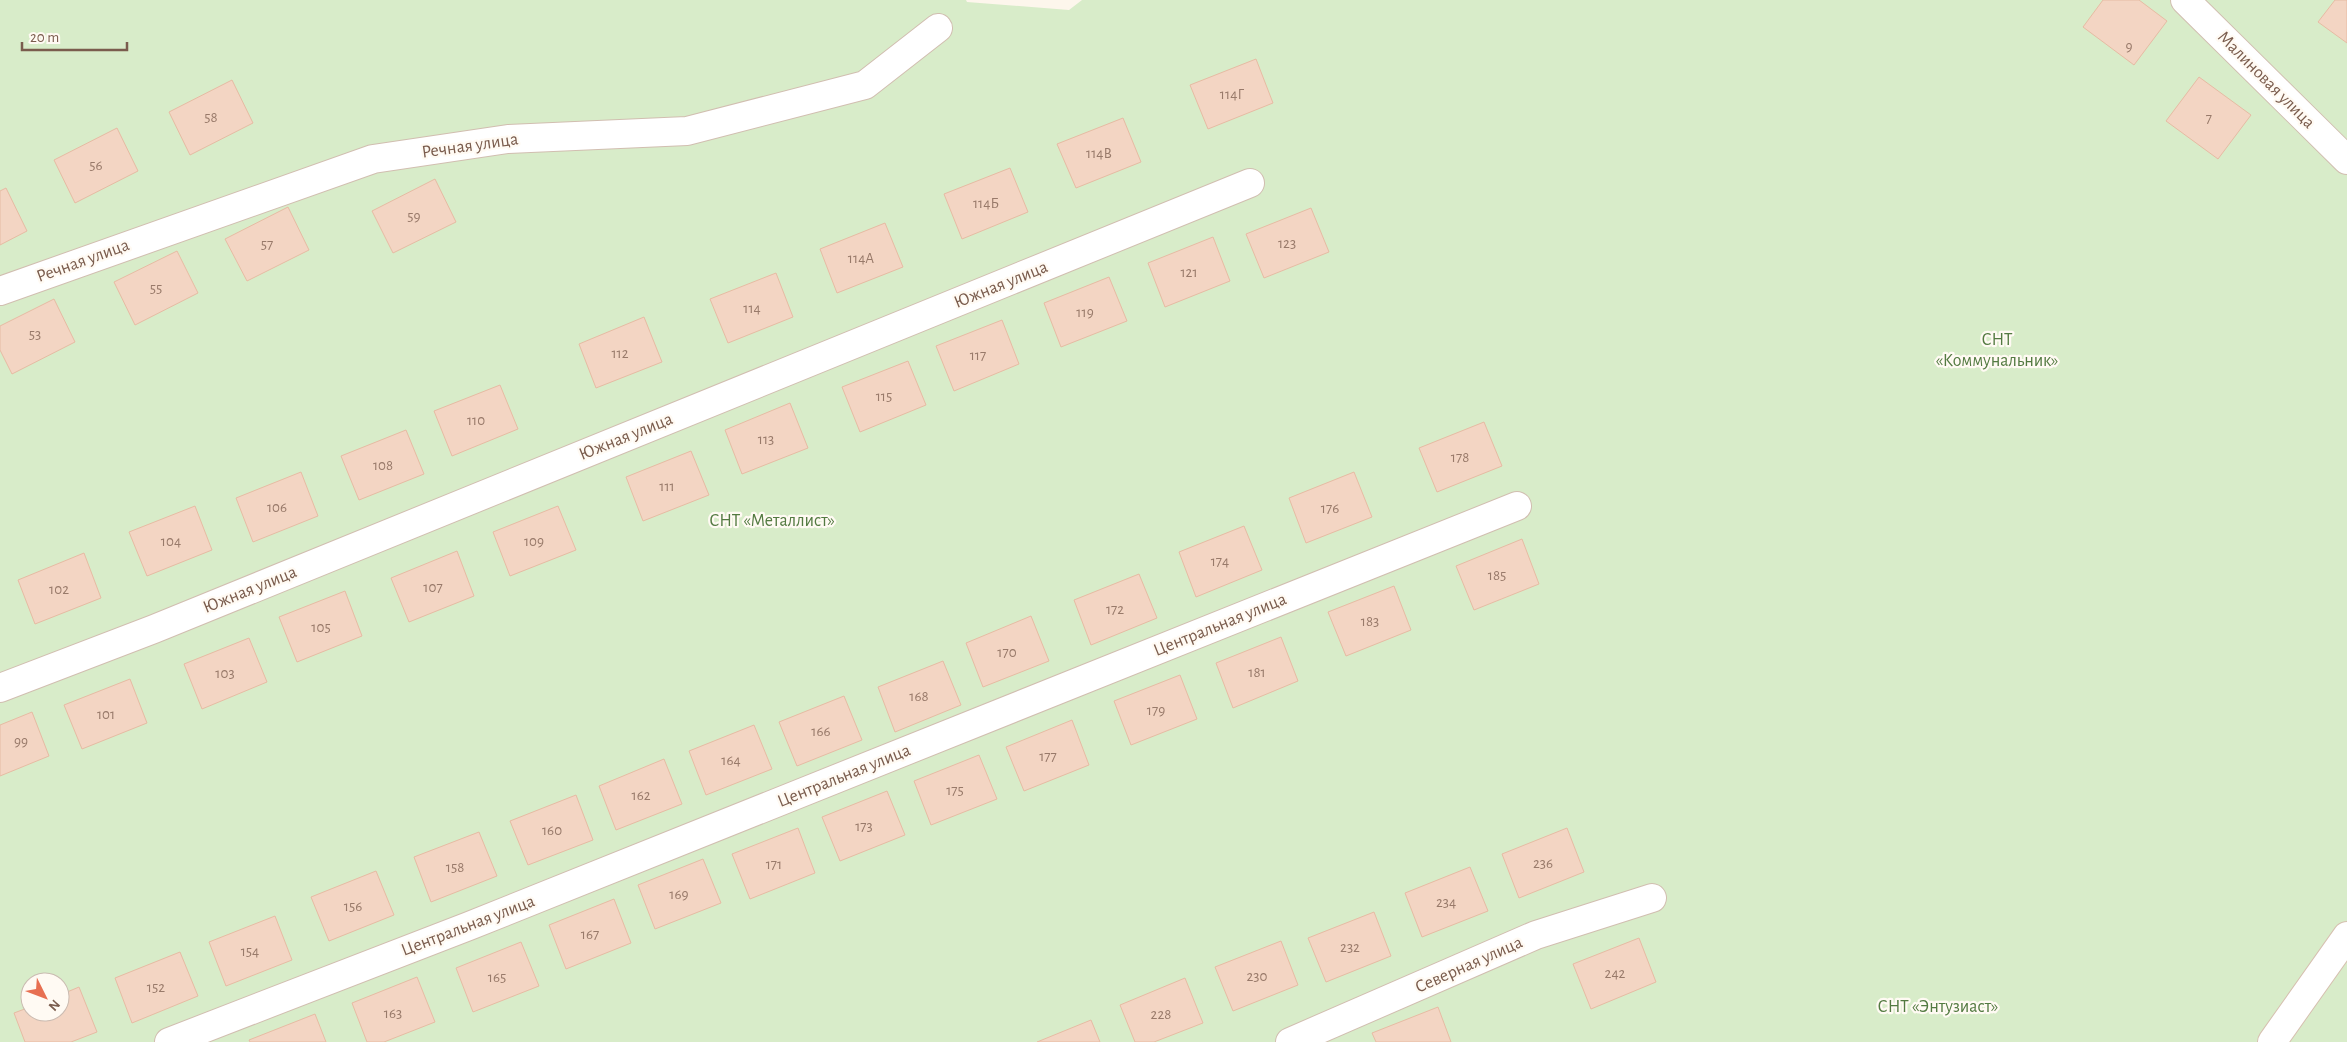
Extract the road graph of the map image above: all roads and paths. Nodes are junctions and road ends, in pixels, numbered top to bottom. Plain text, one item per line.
1 (2185, 0) edge
2 (938, 28) dead end
3 (2347, 160) edge
4 (1250, 183) dead end
5 (0, 291) edge
6 (1517, 506) dead end
7 (0, 688) edge
8 (1652, 898) dead end
9 (2347, 936) edge
10 (169, 1042) edge
11 (1290, 1042) edge
12 (2272, 1042) edge

1 - 3 street, Малиновая улица
2 - 5 street, Речная улица
4 - 7 street, Южная улица
6 - 10 street, Центральная улица
8 - 11 street, Северная улица
9 - 12 street

